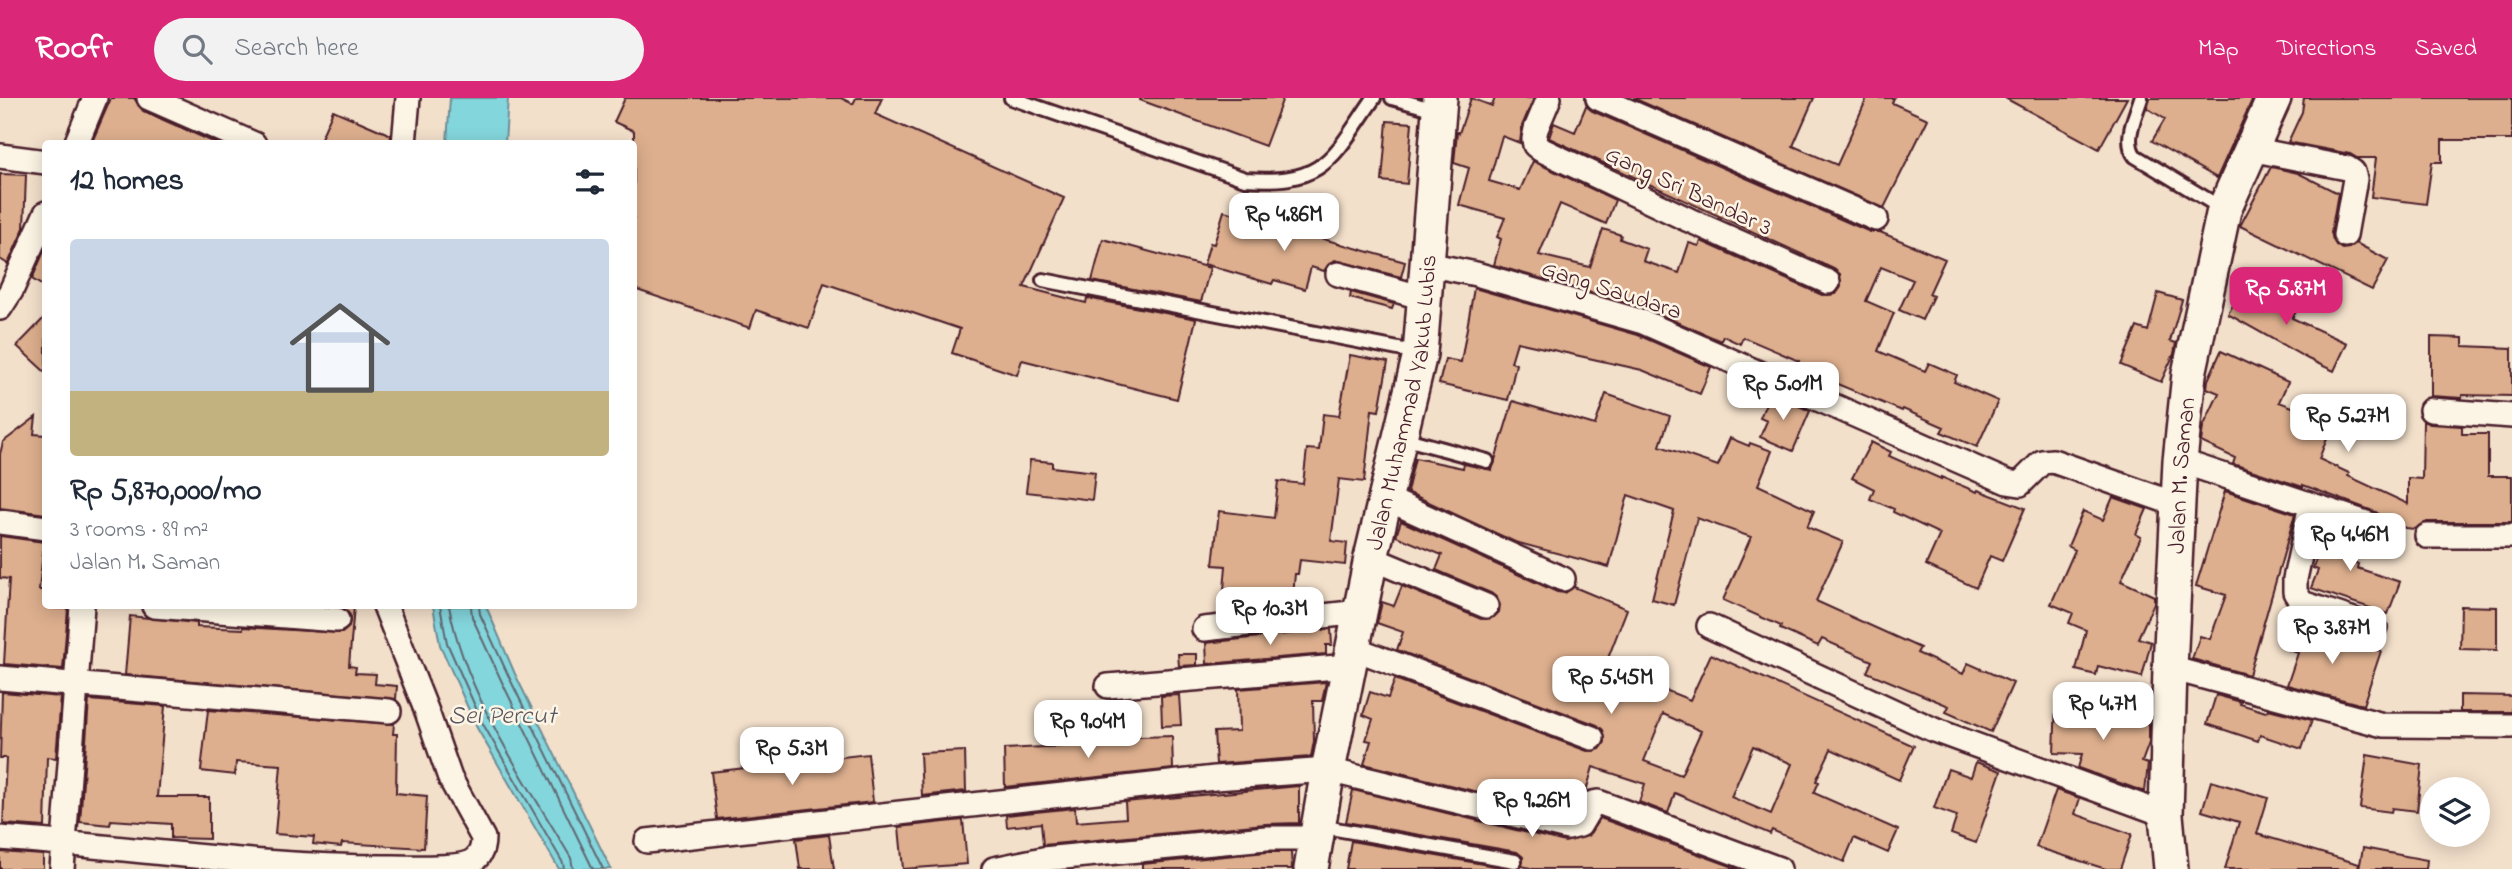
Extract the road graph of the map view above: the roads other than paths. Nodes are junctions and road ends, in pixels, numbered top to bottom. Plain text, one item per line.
1 (95, 98) edge
2 (149, 98) edge
3 (408, 98) edge
4 (1011, 98) edge
5 (1374, 98) edge
6 (1392, 98) edge
7 (1549, 98) edge
8 (1598, 98) edge
9 (2141, 98) edge
10 (2274, 98) edge
11 (1439, 105) edge
12 (78, 140) edge
13 (245, 140) edge
14 (404, 140) edge
15 (2250, 149) junction
16 (0, 156) edge
17 (42, 161) edge
18 (2224, 210) junction
19 (1875, 219) dead end
20 (42, 222) edge
21 (2345, 235) dead end
22 (1427, 264) junction
23 (1338, 274) dead end
24 (1043, 280) dead end
25 (1828, 282) dead end
26 (1424, 298) junction
27 (0, 308) edge
28 (1420, 354) junction
29 (2431, 411) dead end
30 (2512, 416) edge
31 (1399, 437) junction
32 (1487, 461) dead end
33 (2180, 461) junction
34 (1385, 498) junction
35 (2178, 505) junction
36 (2311, 505) junction
37 (0, 522) edge
38 (2372, 525) dead end
39 (42, 527) edge
40 (2427, 536) dead end
41 (2512, 536) edge
42 (1371, 558) junction
43 (1563, 579) dead end
44 (1486, 607) dead end
45 (82, 609) edge
46 (193, 609) edge
47 (386, 609) edge
48 (1360, 612) junction
49 (337, 620) dead end
50 (1709, 626) dead end
51 (2375, 627) dead end
52 (1205, 629) dead end
53 (1351, 657) junction
54 (2170, 667) junction
55 (0, 678) edge
56 (76, 685) junction
57 (1108, 686) dead end
58 (390, 711) dead end
59 (2512, 726) edge
60 (1592, 738) dead end
61 (1328, 771) junction
62 (2166, 815) junction
63 (0, 838) edge
64 (647, 841) dead end
65 (65, 842) junction
66 (1315, 844) edge
67 (1515, 861) dead end
68 (347, 868) edge
69 (62, 869) edge
70 (994, 869) edge
71 (1779, 869) edge
72 (2171, 869) edge

1 - 12 street
2 - 13 street
3 - 14 street
4 - 5 lane
6 - 11 lane
7 - 25 street, Gang Sri Bandar 3
8 - 19 street
9 - 18 lane
10 - 15 street, Jalan M. Saman
11 - 22 street, Jalan Muhammad Yakub Lubis
15 - 18 street, Jalan M. Saman
15 - 21 street
16 - 17 street
18 - 33 street, Jalan M. Saman
20 - 27 street
22 - 26 street, Jalan Muhammad Yakub Lubis
22 - 35 street, Gang Saudara
23 - 26 street
24 - 28 lane
26 - 28 street, Jalan Muhammad Yakub Lubis
28 - 31 street, Jalan Muhammad Yakub Lubis
29 - 30 street
31 - 32 lane
31 - 34 street, Jalan Muhammad Yakub Lubis
33 - 35 street, Jalan M. Saman
33 - 36 street
34 - 42 street, Jalan Muhammad Yakub Lubis
34 - 43 street
35 - 54 street, Jalan M. Saman
36 - 38 street
36 - 51 street
37 - 39 street
40 - 41 street
42 - 44 street
42 - 48 street, Jalan Muhammad Yakub Lubis
45 - 56 street
46 - 49 street
47 - 68 street
48 - 52 street
48 - 53 street, Jalan Muhammad Yakub Lubis
50 - 62 street
53 - 57 street
53 - 60 street
53 - 61 street, Jalan Muhammad Yakub Lubis
54 - 59 street
54 - 62 street, Jalan M. Saman
55 - 56 street
56 - 58 street
56 - 65 street
61 - 64 street
61 - 66 street, Jalan Muhammad Yakub Lubis
61 - 71 street
62 - 72 street, Jalan M. Saman
63 - 65 street
65 - 68 street
65 - 69 street
66 - 67 lane
66 - 70 street

